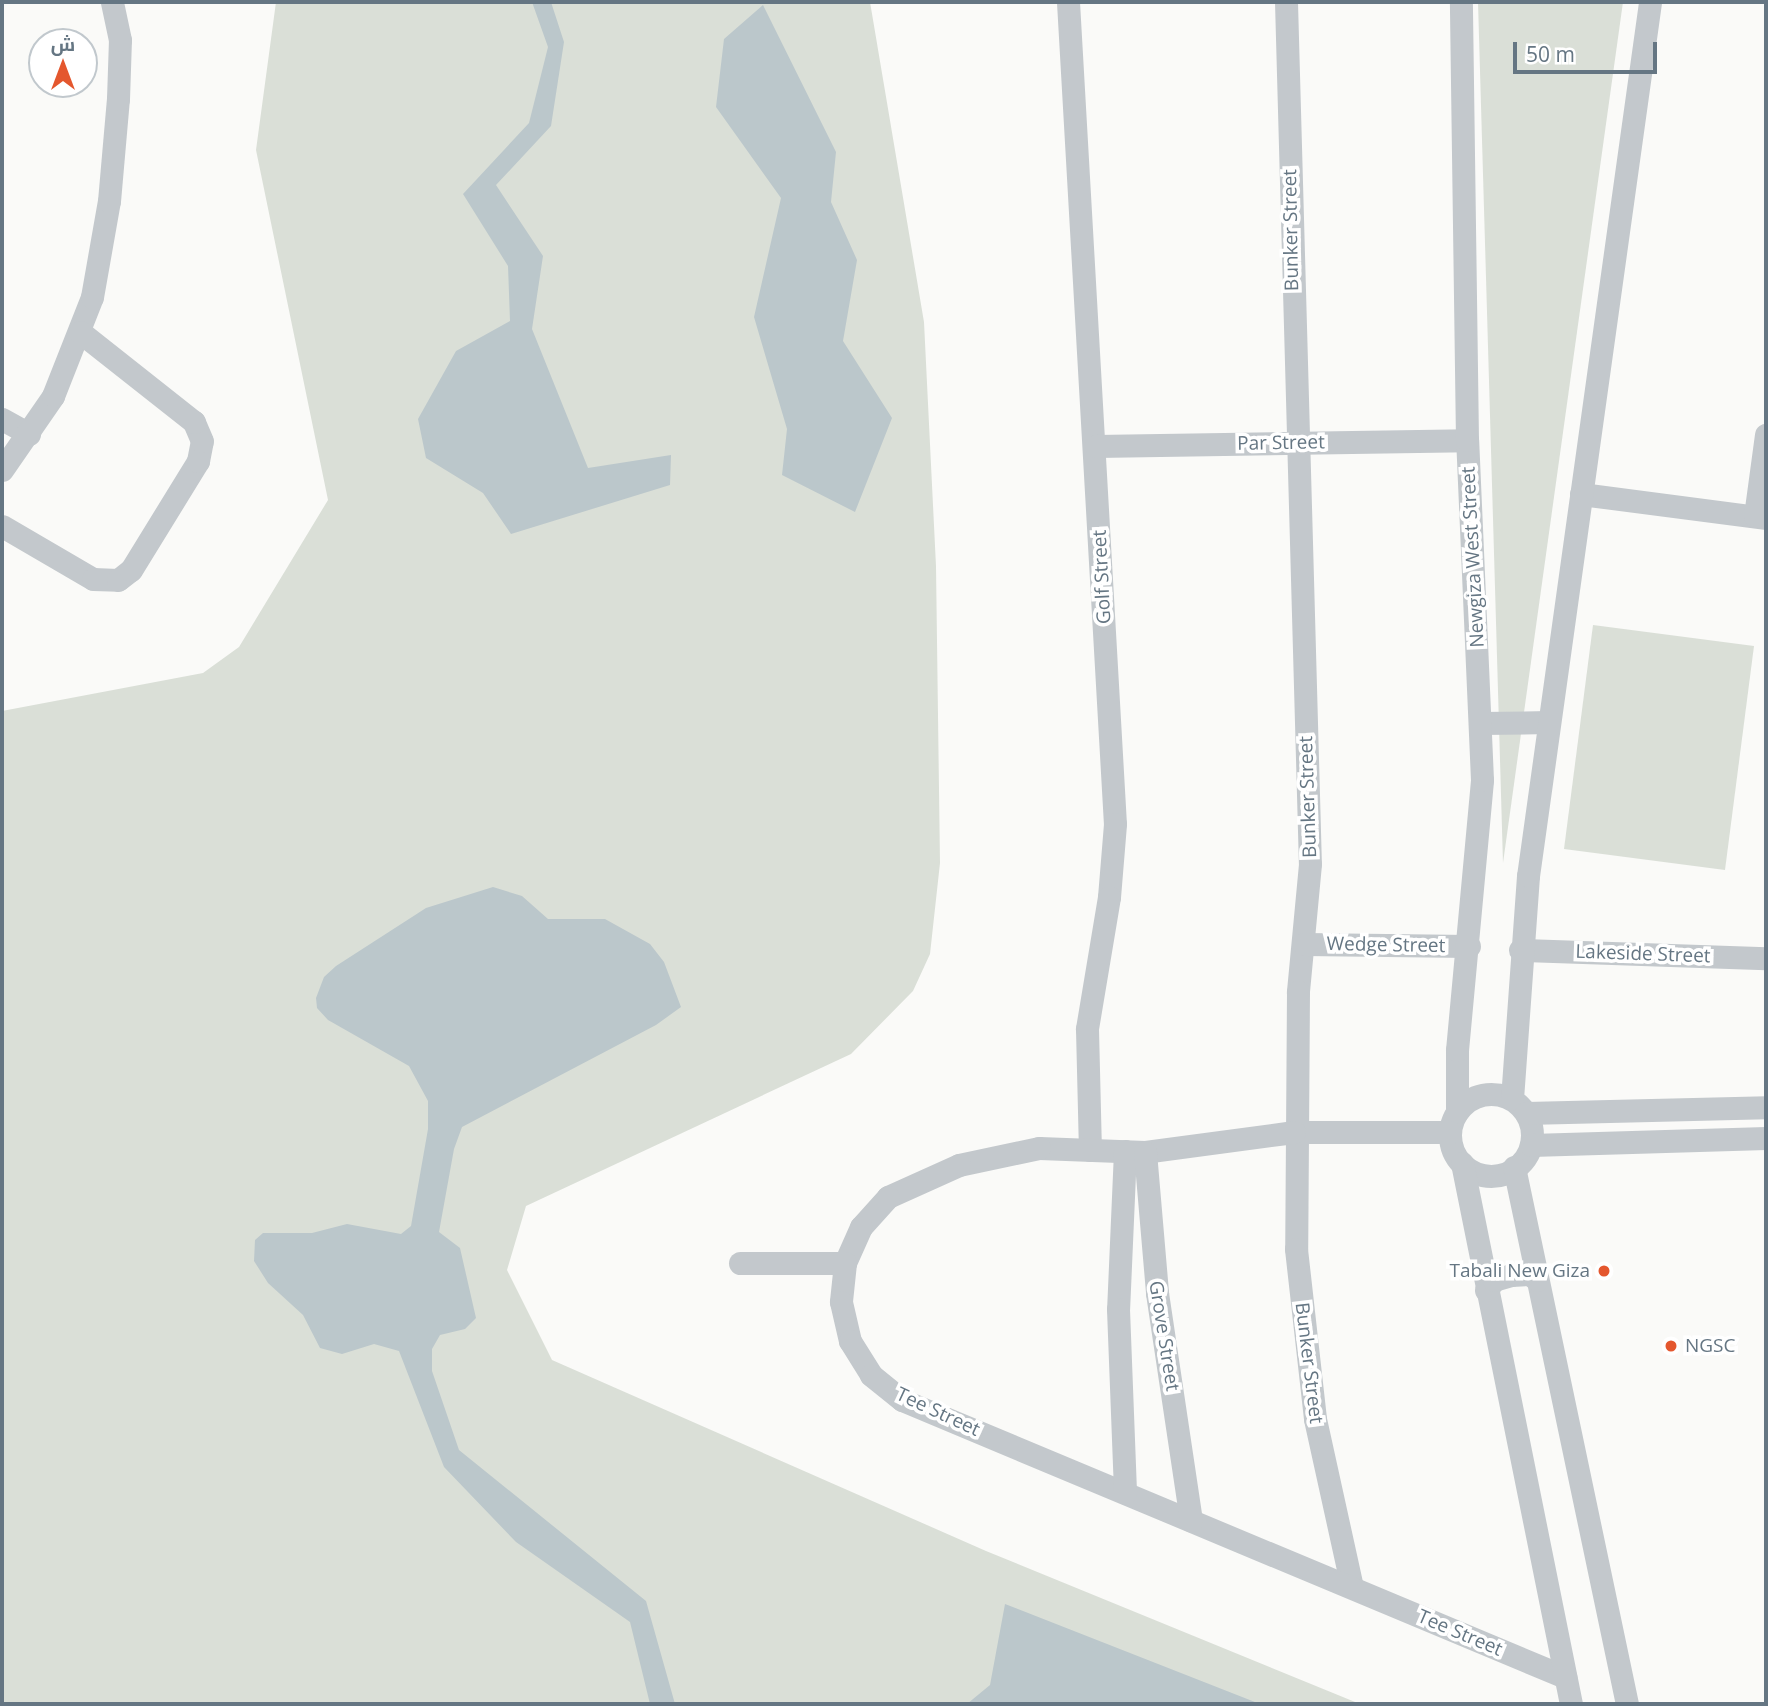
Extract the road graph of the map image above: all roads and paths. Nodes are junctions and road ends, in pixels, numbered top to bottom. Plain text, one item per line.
1 (111, 2) edge
2 (1068, 2) edge
3 (1286, 2) edge
4 (1461, 2) edge
5 (1650, 2) edge
6 (80, 332) junction
7 (2, 419) edge
8 (29, 434) junction
9 (1766, 435) edge
10 (1466, 440) junction
11 (1297, 443) junction
12 (1096, 446) junction
13 (2, 470) edge
14 (1581, 494) junction
15 (1760, 517) edge
16 (2, 526) edge
17 (1549, 722) junction
18 (1481, 723) junction
19 (1304, 944) junction
20 (1469, 946) junction
21 (1521, 950) junction
22 (1766, 958) edge
23 (1519, 1107) junction
24 (1766, 1107) edge
25 (1594, 1114) junction
26 (1454, 1122) junction
27 (1294, 1132) junction
28 (1766, 1138) edge
29 (1594, 1143) junction
30 (1531, 1145) junction
31 (1090, 1150) junction
32 (1135, 1152) junction
33 (1462, 1163) junction
34 (1514, 1167) junction
35 (740, 1263) dead end
36 (845, 1263) junction
37 (1537, 1280) junction
38 (1486, 1290) junction
39 (1125, 1493) junction
40 (1191, 1520) junction
41 (1352, 1587) junction
42 (1565, 1677) junction
43 (1571, 1704) edge
44 (1627, 1704) edge

1 - 6 street
2 - 12 street, Golf Street
3 - 11 street, Bunker Street
4 - 10 street, Newgiza West Street
5 - 14 street
6 - 8 street
6 - 16 street
7 - 8 street
8 - 13 street
9 - 15 street
10 - 11 street, Par Street
10 - 18 street, Newgiza West Street
11 - 12 street, Par Street
11 - 19 street, Bunker Street
12 - 31 street, Golf Street
14 - 15 street
14 - 17 street
17 - 18 street
17 - 21 street
18 - 20 street, Newgiza West Street
19 - 20 street, Wedge Street
19 - 27 street, Bunker Street
20 - 26 street, Newgiza West Street
21 - 22 street, Lakeside Street
21 - 23 street
23 - 25 street
23 - 26 street
23 - 30 street
24 - 25 street
25 - 29 street
26 - 27 street, Tee Street
26 - 33 street
27 - 32 street, Tee Street
27 - 41 street, Bunker Street
28 - 29 street
29 - 30 street
30 - 34 street
31 - 32 street, Tee Street
31 - 36 street, Tee Street
32 - 39 street, Grove Street
32 - 40 street, Grove Street
33 - 34 street
33 - 38 street
34 - 37 street
35 - 36 street
36 - 39 street, Tee Street
37 - 38 street
37 - 44 street
38 - 42 street
39 - 40 street, Tee Street
40 - 41 street, Tee Street
41 - 42 street, Tee Street
42 - 43 street

